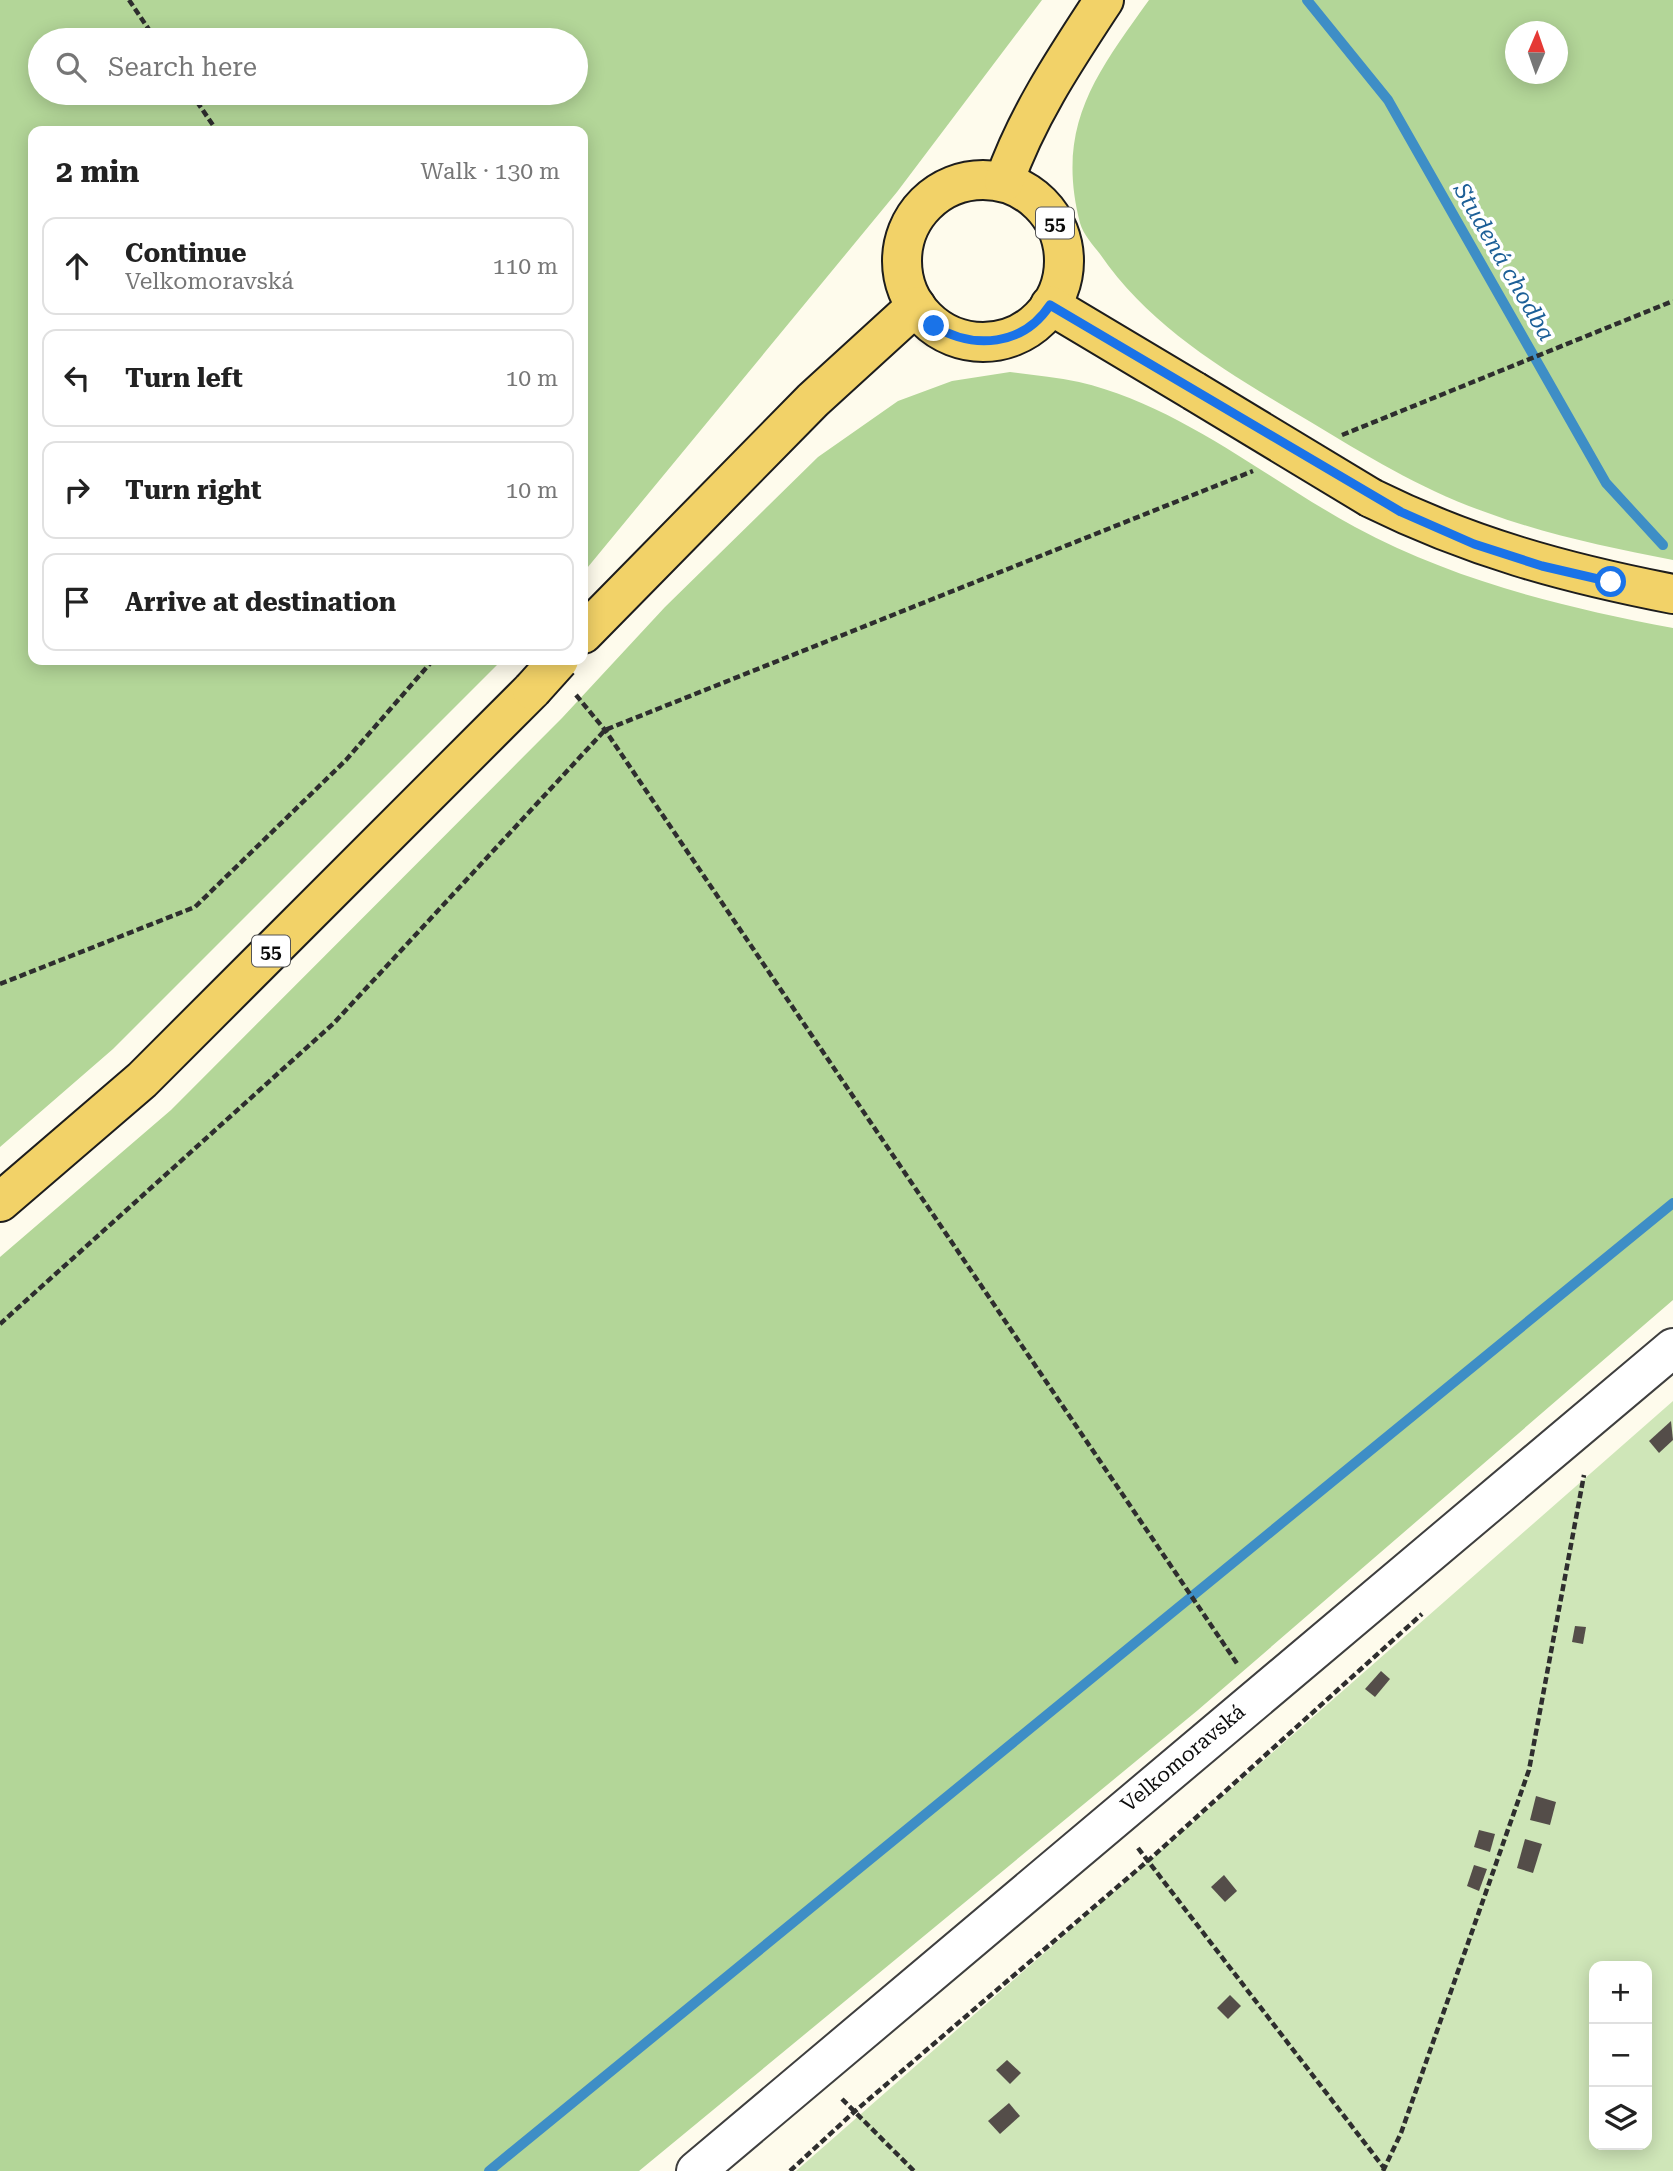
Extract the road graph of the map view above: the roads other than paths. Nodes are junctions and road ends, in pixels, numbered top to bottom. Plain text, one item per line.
1 (1104, 0) edge
2 (1004, 182) junction
3 (1050, 305) junction
4 (916, 306) junction
5 (1673, 594) edge
6 (588, 629) edge
7 (565, 675) edge
8 (0, 1202) edge
9 (1673, 1348) edge
10 (696, 2171) edge

1 - 2 main road
2 - 3 main road, 55
2 - 4 main road, 55
3 - 4 main road, 55
3 - 5 main road, bridge
4 - 6 main road
7 - 8 main road, 55, bridge
9 - 10 street, Velkomoravská

